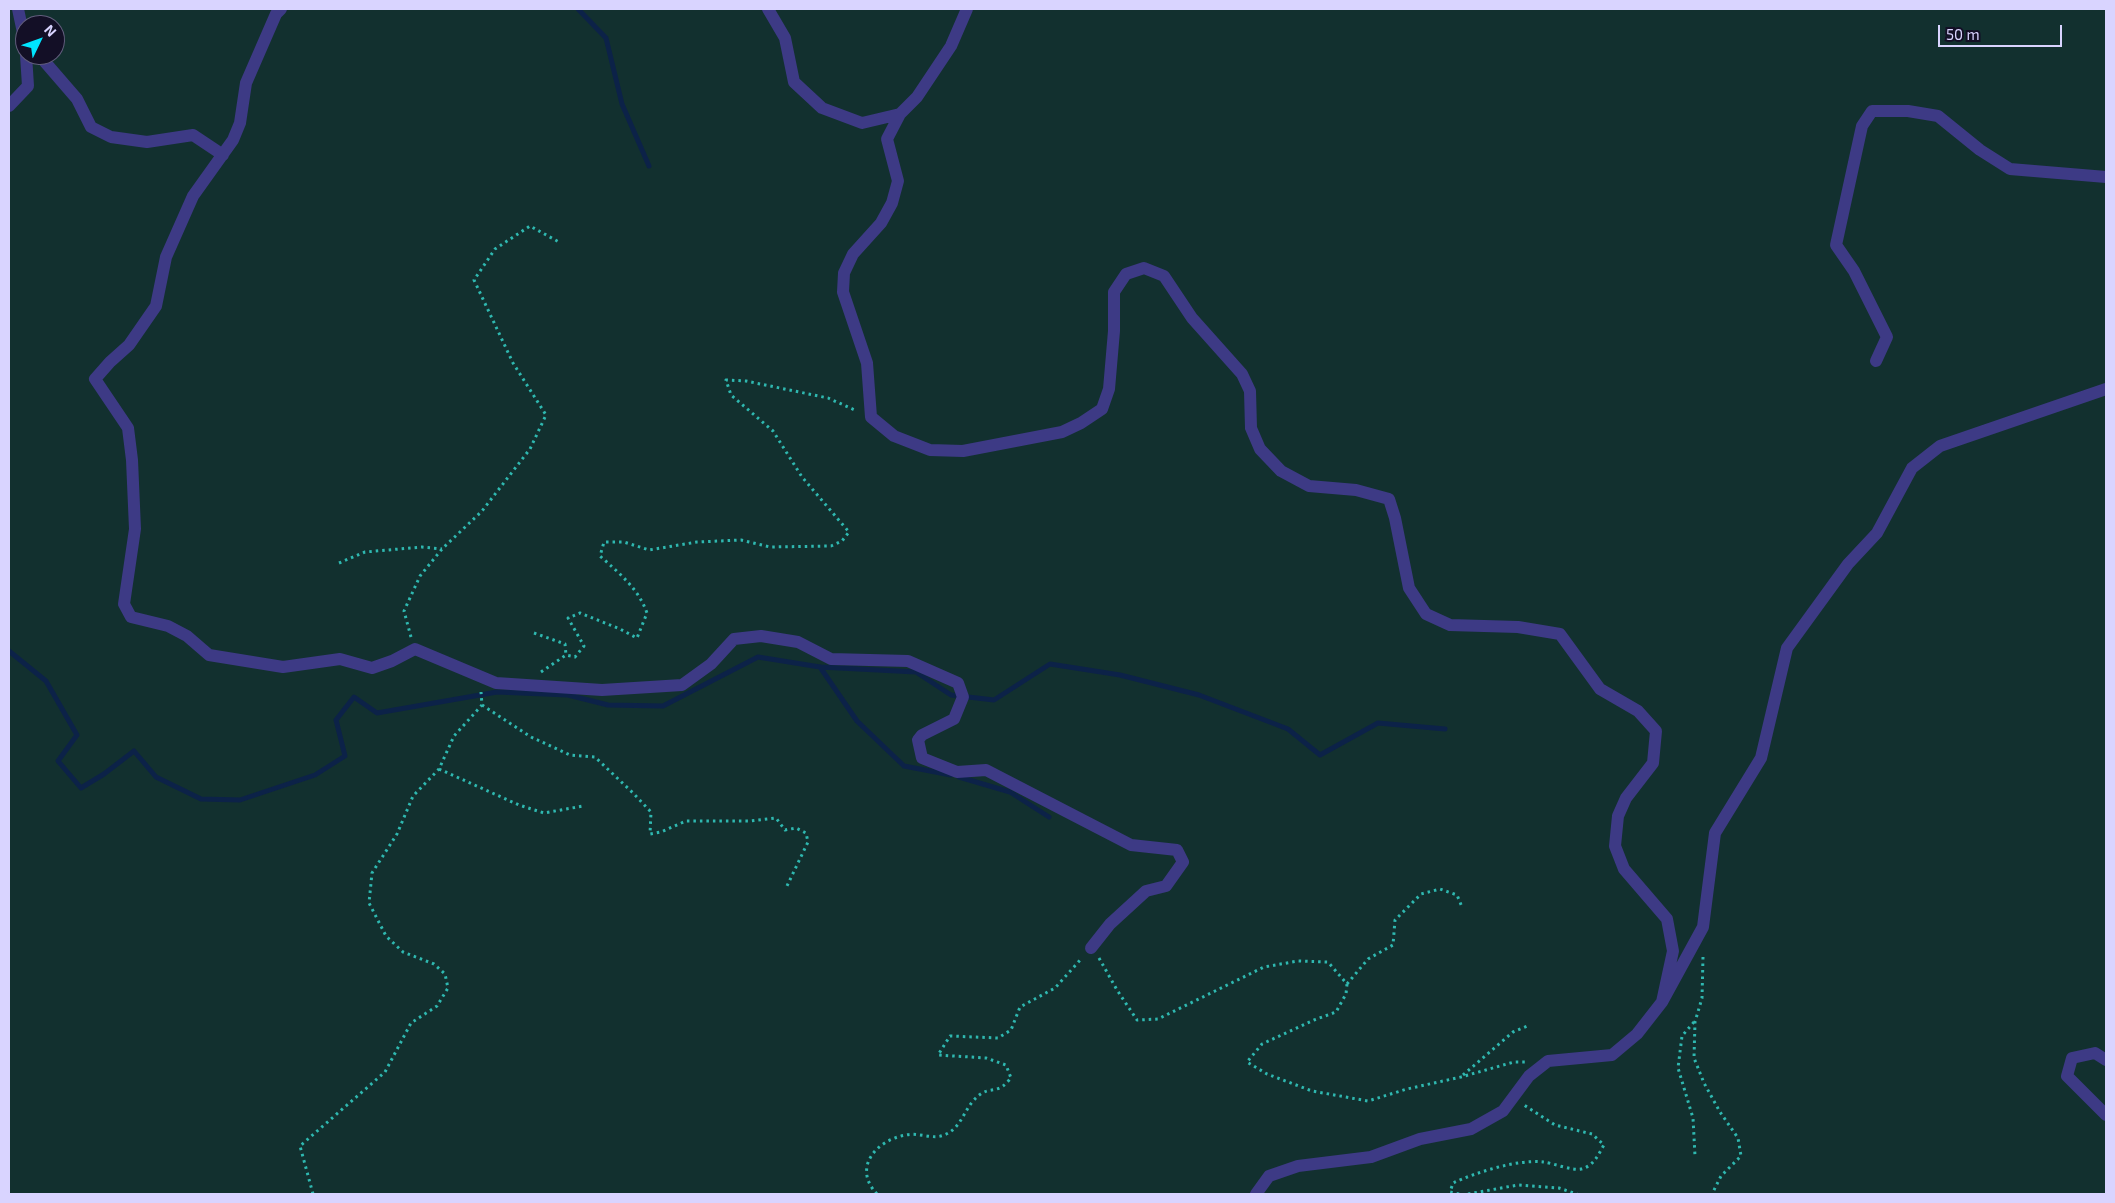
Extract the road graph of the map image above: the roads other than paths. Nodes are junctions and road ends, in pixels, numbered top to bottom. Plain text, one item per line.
1 (281, 9) edge
2 (768, 9) edge
3 (967, 9) edge
4 (27, 65) edge
5 (49, 65) edge
6 (9, 106) edge
7 (900, 114) junction
8 (223, 155) junction
9 (2106, 177) edge
10 (1876, 361) dead end
11 (2106, 389) edge
12 (1091, 948) road end
13 (1662, 1002) junction
14 (2106, 1060) edge
15 (2106, 1114) edge
16 (1256, 1194) edge

1 - 8 street
2 - 7 street
3 - 7 street
4 - 6 street
5 - 8 street
7 - 13 street
8 - 12 street
9 - 10 street
11 - 13 street
13 - 16 street
14 - 15 street

